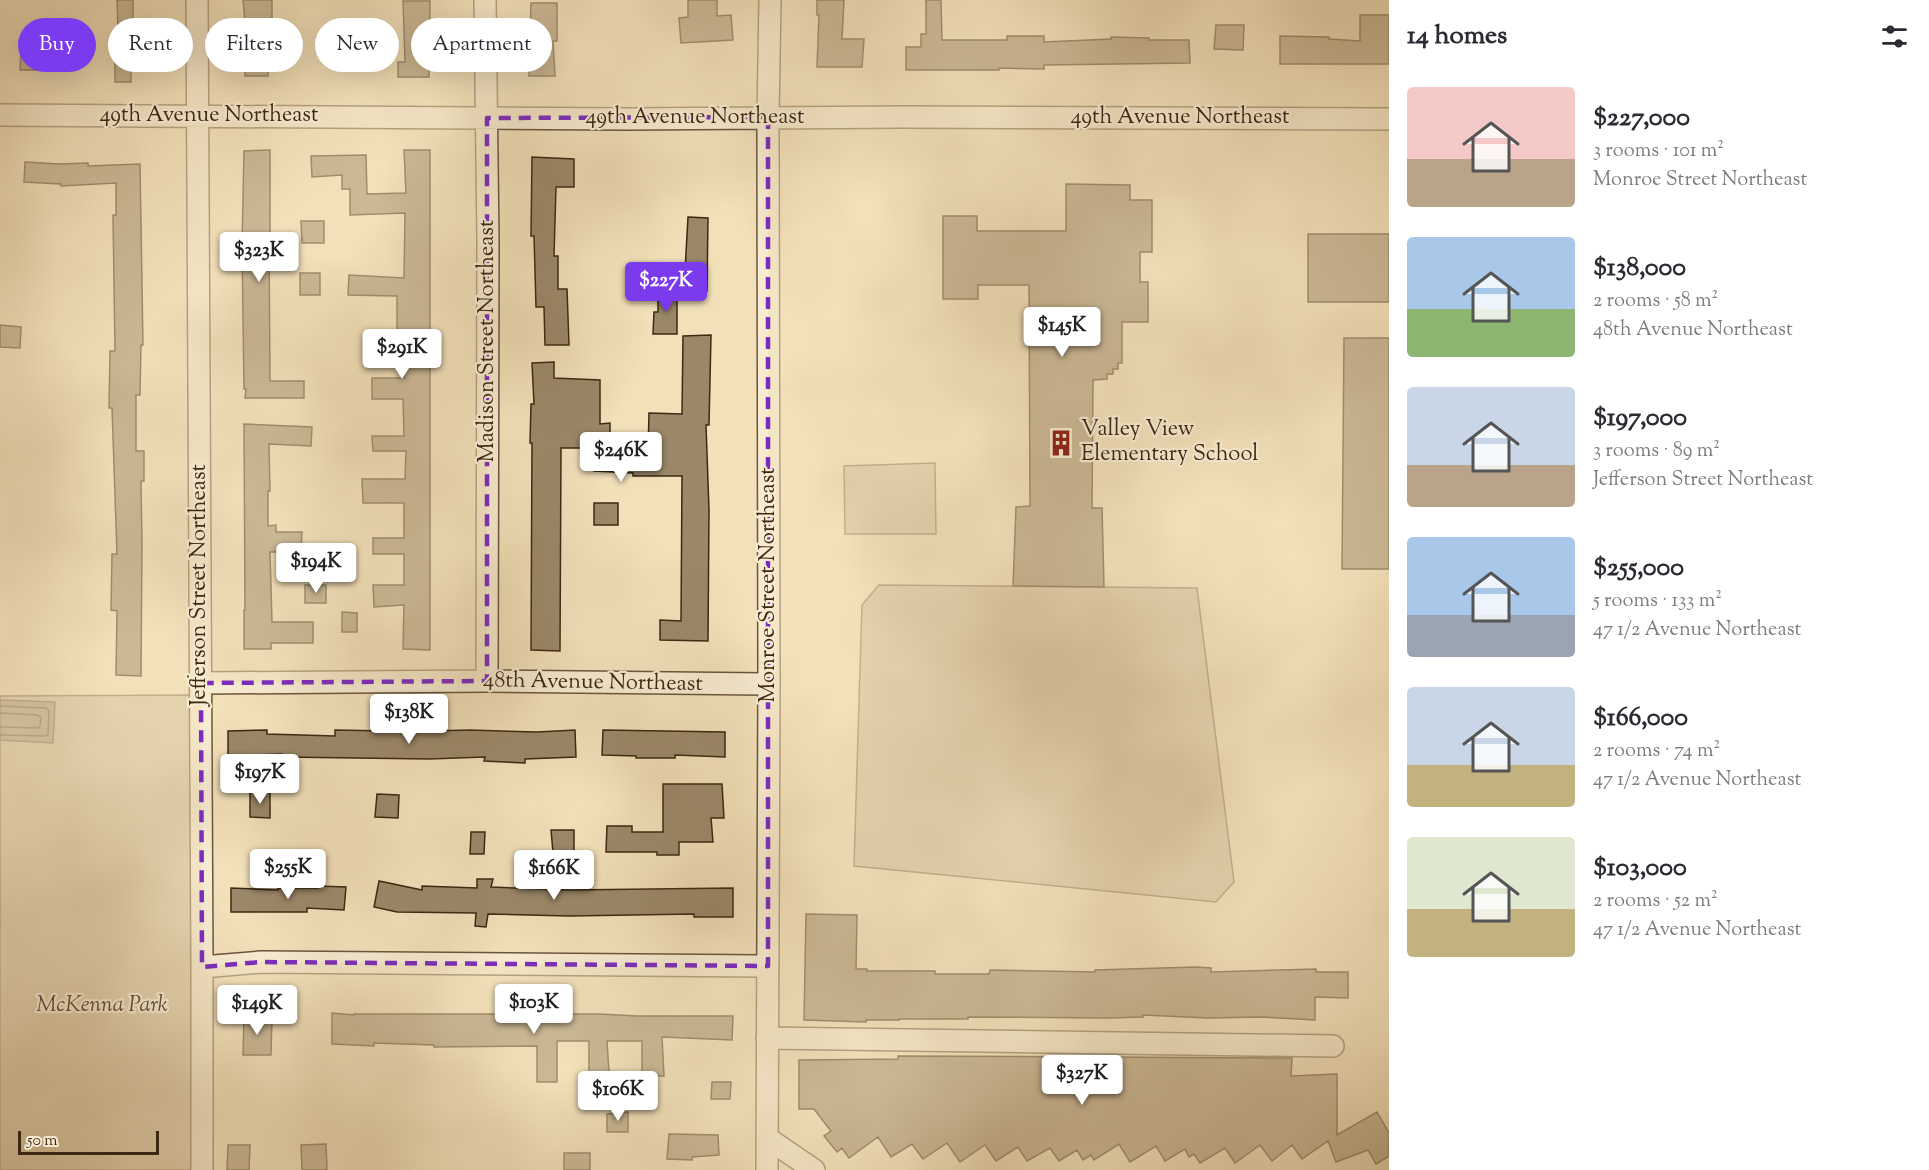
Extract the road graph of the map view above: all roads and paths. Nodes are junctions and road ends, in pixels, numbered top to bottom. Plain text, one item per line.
1 (197, 0) edge
2 (485, 0) edge
3 (770, 0) edge
4 (0, 115) edge
5 (197, 116) junction
6 (768, 117) junction
7 (487, 118) junction
8 (1389, 119) edge
9 (488, 681) junction
10 (201, 682) junction
11 (769, 684) junction
12 (768, 966) junction
13 (202, 967) junction
14 (767, 1038) junction
15 (1333, 1046) dead end
16 (767, 1138) junction
17 (202, 1170) edge
18 (767, 1170) edge
19 (814, 1170) edge

1 - 5 street, Jefferson Street Northeast
2 - 7 street, Madison Street Northeast
3 - 6 street, Monroe Street Northeast
4 - 5 street, 49th Avenue Northeast
5 - 7 street, 49th Avenue Northeast
5 - 10 street, Jefferson Street Northeast
6 - 7 street, 49th Avenue Northeast
6 - 8 street, 49th Avenue Northeast
6 - 11 street, Monroe Street Northeast
7 - 9 street, Madison Street Northeast
9 - 10 street, 48th Avenue Northeast
9 - 11 street, 48th Avenue Northeast
10 - 13 street, Jefferson Street Northeast
11 - 12 street, Monroe Street Northeast
12 - 13 street
12 - 14 street, Monroe Street Northeast
13 - 17 street, Jefferson Street Northeast
14 - 15 street
14 - 16 street, Monroe Street Northeast
16 - 18 street, Monroe Street Northeast
16 - 19 street

